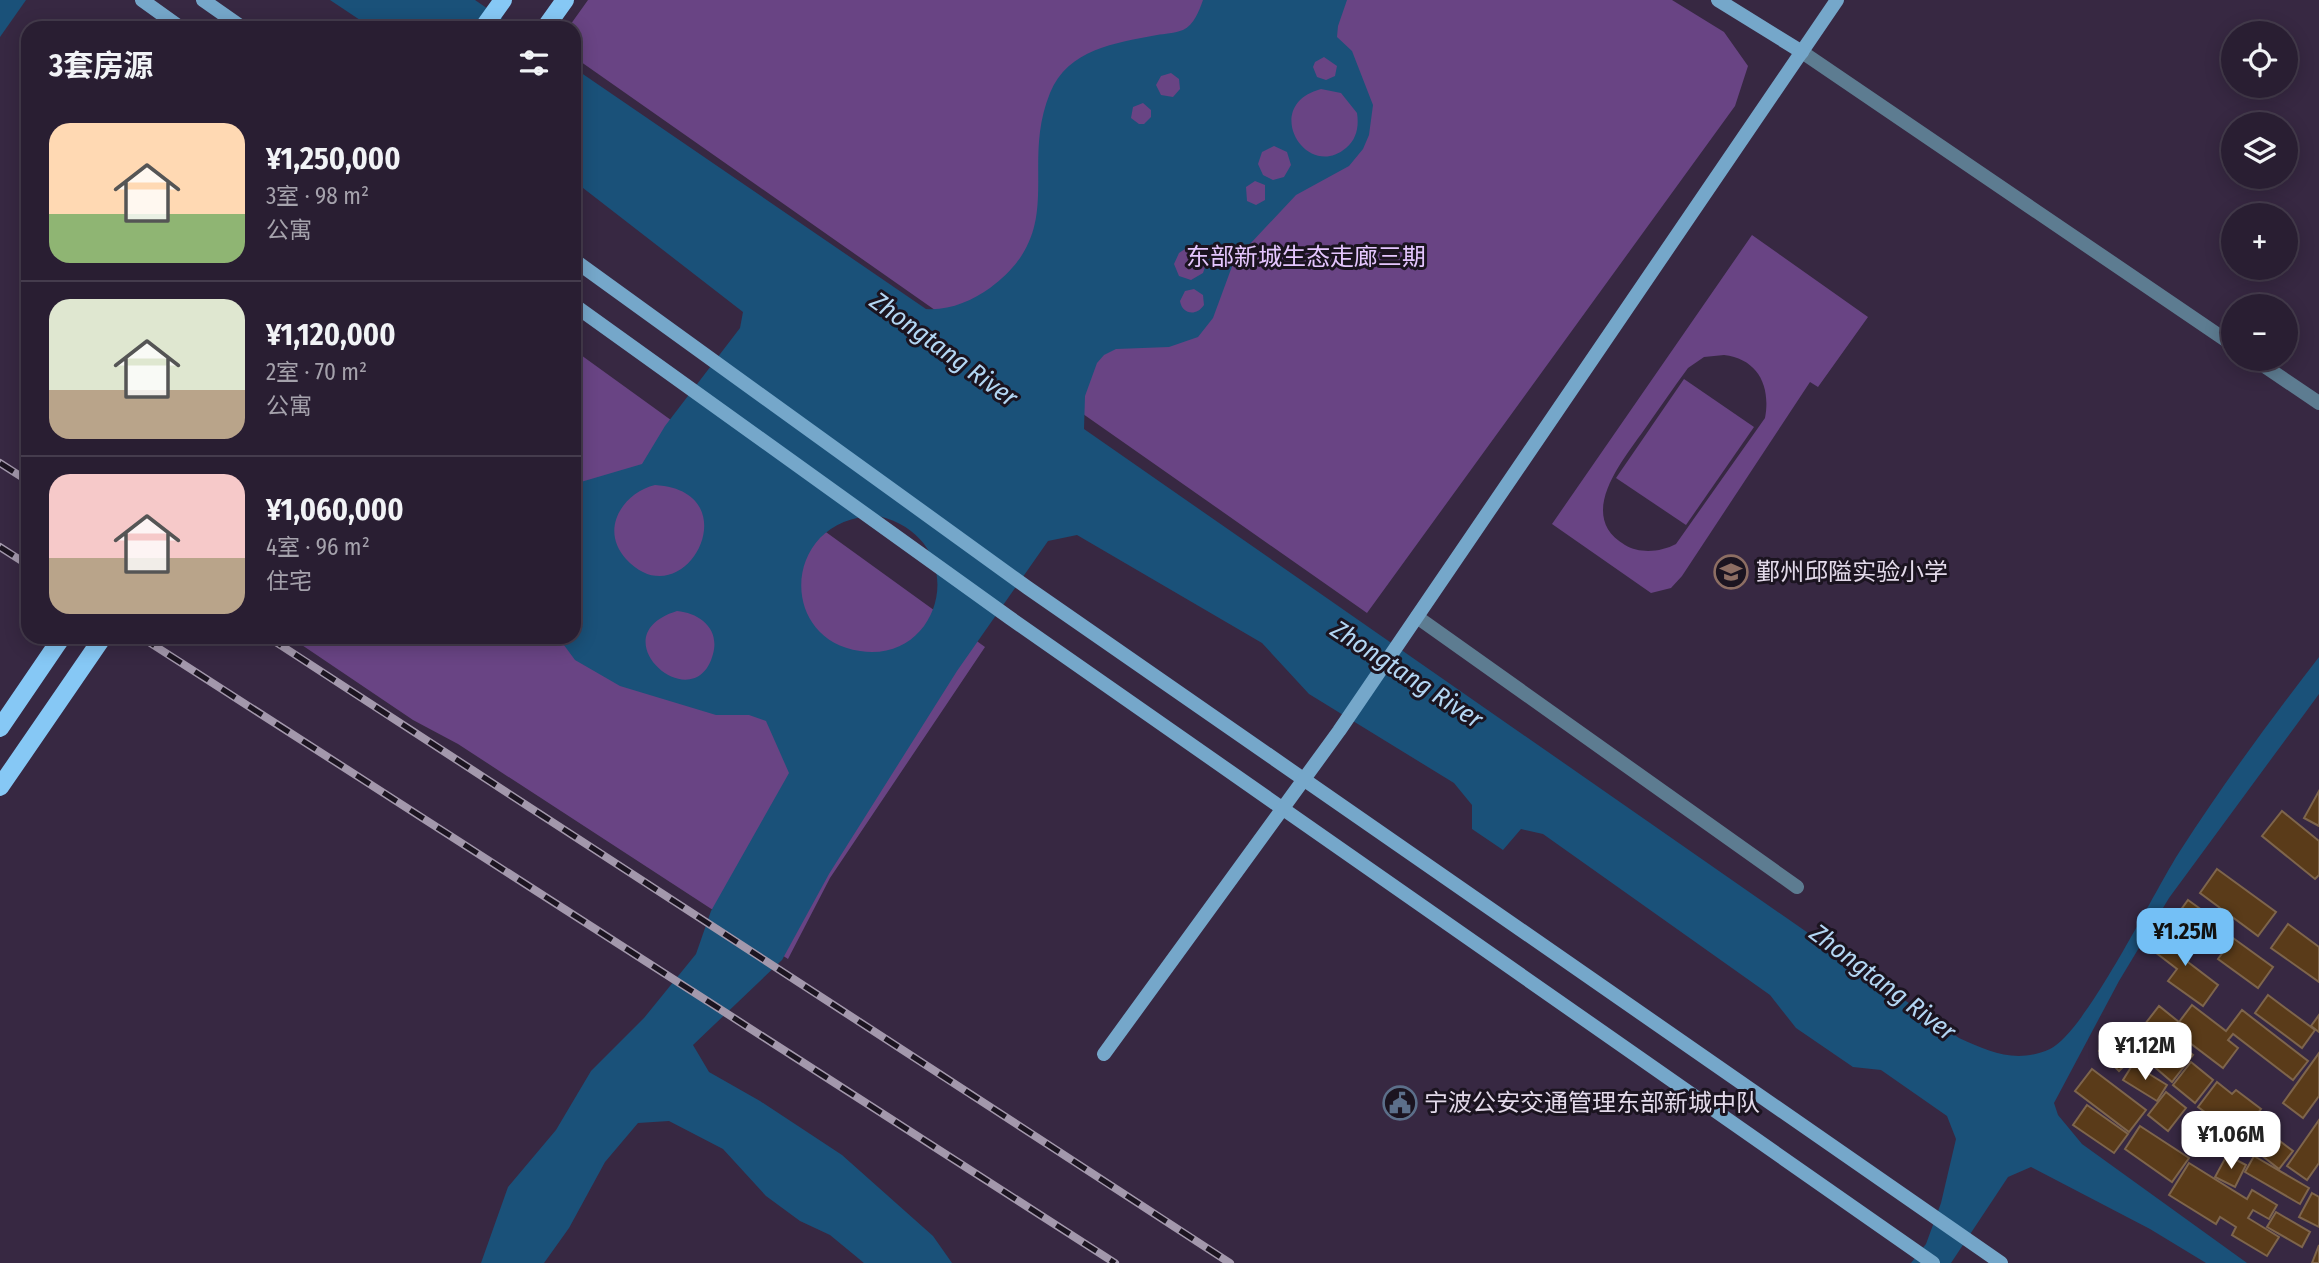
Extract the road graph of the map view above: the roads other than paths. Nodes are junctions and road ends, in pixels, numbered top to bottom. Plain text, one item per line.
1 (142, 0) edge
2 (203, 0) edge
3 (565, 0) edge
4 (1718, 0) edge
5 (1837, 0) edge
6 (502, 1) edge
7 (171, 21) edge
8 (233, 21) edge
9 (488, 21) edge
10 (550, 21) edge
11 (1802, 52) junction
12 (581, 265) edge
13 (581, 310) edge
14 (2221, 337) edge
15 (2272, 371) edge
16 (2319, 403) edge
17 (1415, 619) junction
18 (57, 644) edge
19 (98, 644) edge
20 (0, 728) edge
21 (1304, 780) junction
22 (0, 787) edge
23 (1284, 809) junction
24 (1797, 887) dead end
25 (1104, 1054) dead end
26 (1933, 1263) edge
27 (2001, 1263) edge

1 - 7 main road
2 - 8 main road
3 - 10 main road
4 - 11 main road
5 - 11 main road
6 - 9 main road
11 - 14 street
11 - 17 main road
12 - 21 main road
13 - 23 main road
15 - 16 street
17 - 21 main road
17 - 24 street
18 - 20 main road
19 - 22 main road
21 - 23 main road
21 - 27 main road
23 - 25 main road
23 - 26 main road

